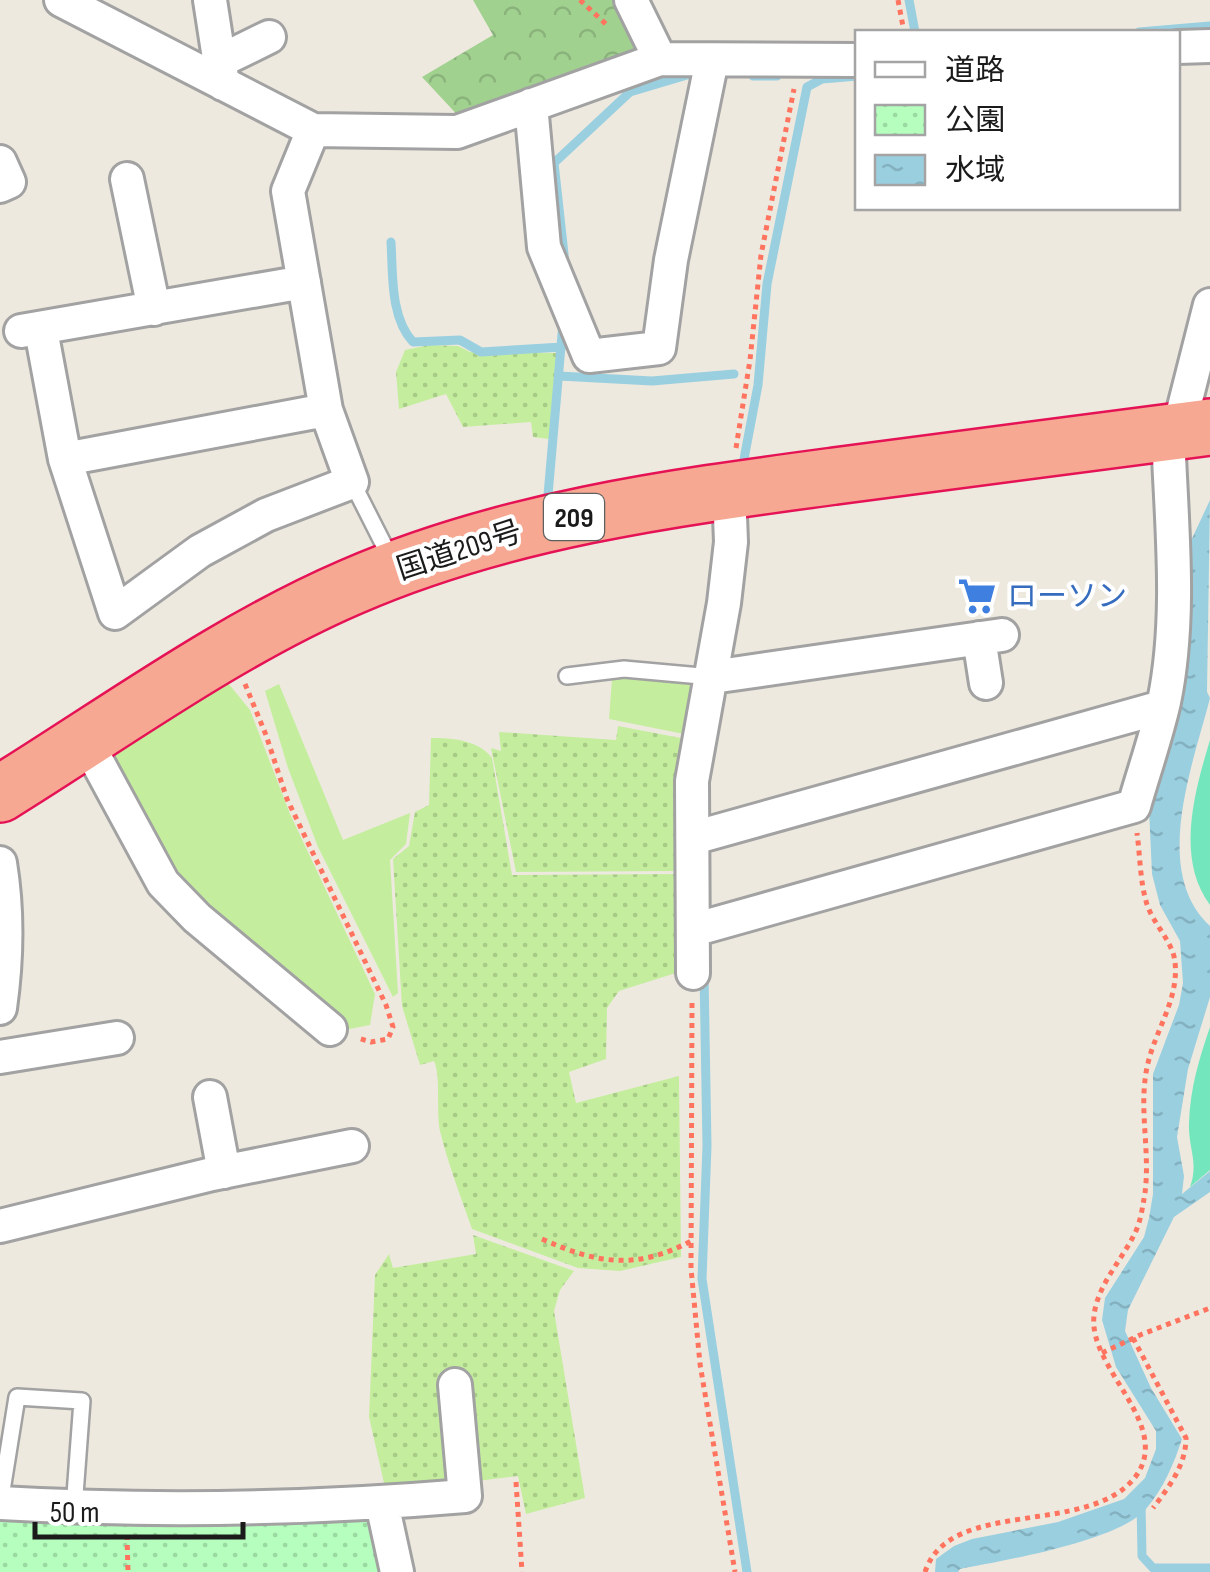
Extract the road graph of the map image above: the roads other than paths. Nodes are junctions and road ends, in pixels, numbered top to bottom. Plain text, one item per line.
1 (61, 0) edge
2 (210, 0) edge
3 (631, 0) edge
4 (270, 37) dead end
5 (1210, 46) edge
6 (1180, 47) edge
7 (660, 60) junction
8 (712, 60) junction
9 (855, 60) edge
10 (221, 72) junction
11 (531, 105) junction
12 (313, 130) junction
13 (0, 162) edge
14 (127, 178) dead end
15 (0, 186) edge
16 (304, 282) junction
17 (1210, 305) edge
18 (154, 309) junction
19 (326, 410) junction
20 (1185, 430) edge
21 (65, 459) junction
22 (352, 482) junction
23 (729, 490) junction
24 (396, 570) junction
25 (567, 676) dead end
26 (712, 677) junction
27 (986, 684) dead end
28 (1162, 707) junction
29 (86, 741) junction
30 (0, 794) edge
31 (693, 838) junction
32 (0, 863) edge
33 (694, 930) junction
34 (693, 973) road end
35 (0, 1008) edge
36 (330, 1029) road end
37 (116, 1038) dead end
38 (0, 1056) edge
39 (210, 1096) dead end
40 (352, 1146) dead end
41 (224, 1172) junction
42 (0, 1226) edge
43 (456, 1384) dead end
44 (0, 1503) edge
45 (382, 1503) junction
46 (74, 1508) junction
47 (397, 1572) edge

1 - 10 street
2 - 10 street
3 - 7 street
4 - 10 street
5 - 6 street
7 - 8 street
7 - 11 street
8 - 9 street
8 - 11 street
10 - 12 street
11 - 12 street
12 - 16 street
13 - 15 street
14 - 18 street
16 - 18 street
16 - 19 street
17 - 20 street
18 - 21 street
19 - 21 street
19 - 22 street
20 - 23 highway, 国道209号 / 209
20 - 28 street
21 - 22 street
22 - 24 lane
23 - 24 highway, 国道209号 / 209
23 - 26 street
24 - 29 highway, 国道209号 / 209
25 - 26 lane
26 - 27 street
26 - 31 street
28 - 31 street
28 - 33 street
29 - 30 highway, 国道209号 / 209
29 - 36 street
31 - 33 street
32 - 35 street
33 - 34 street
37 - 38 street
39 - 41 street
40 - 41 street
41 - 42 street
43 - 45 street
44 - 46 street
44 - 46 lane
45 - 46 street
45 - 47 street

